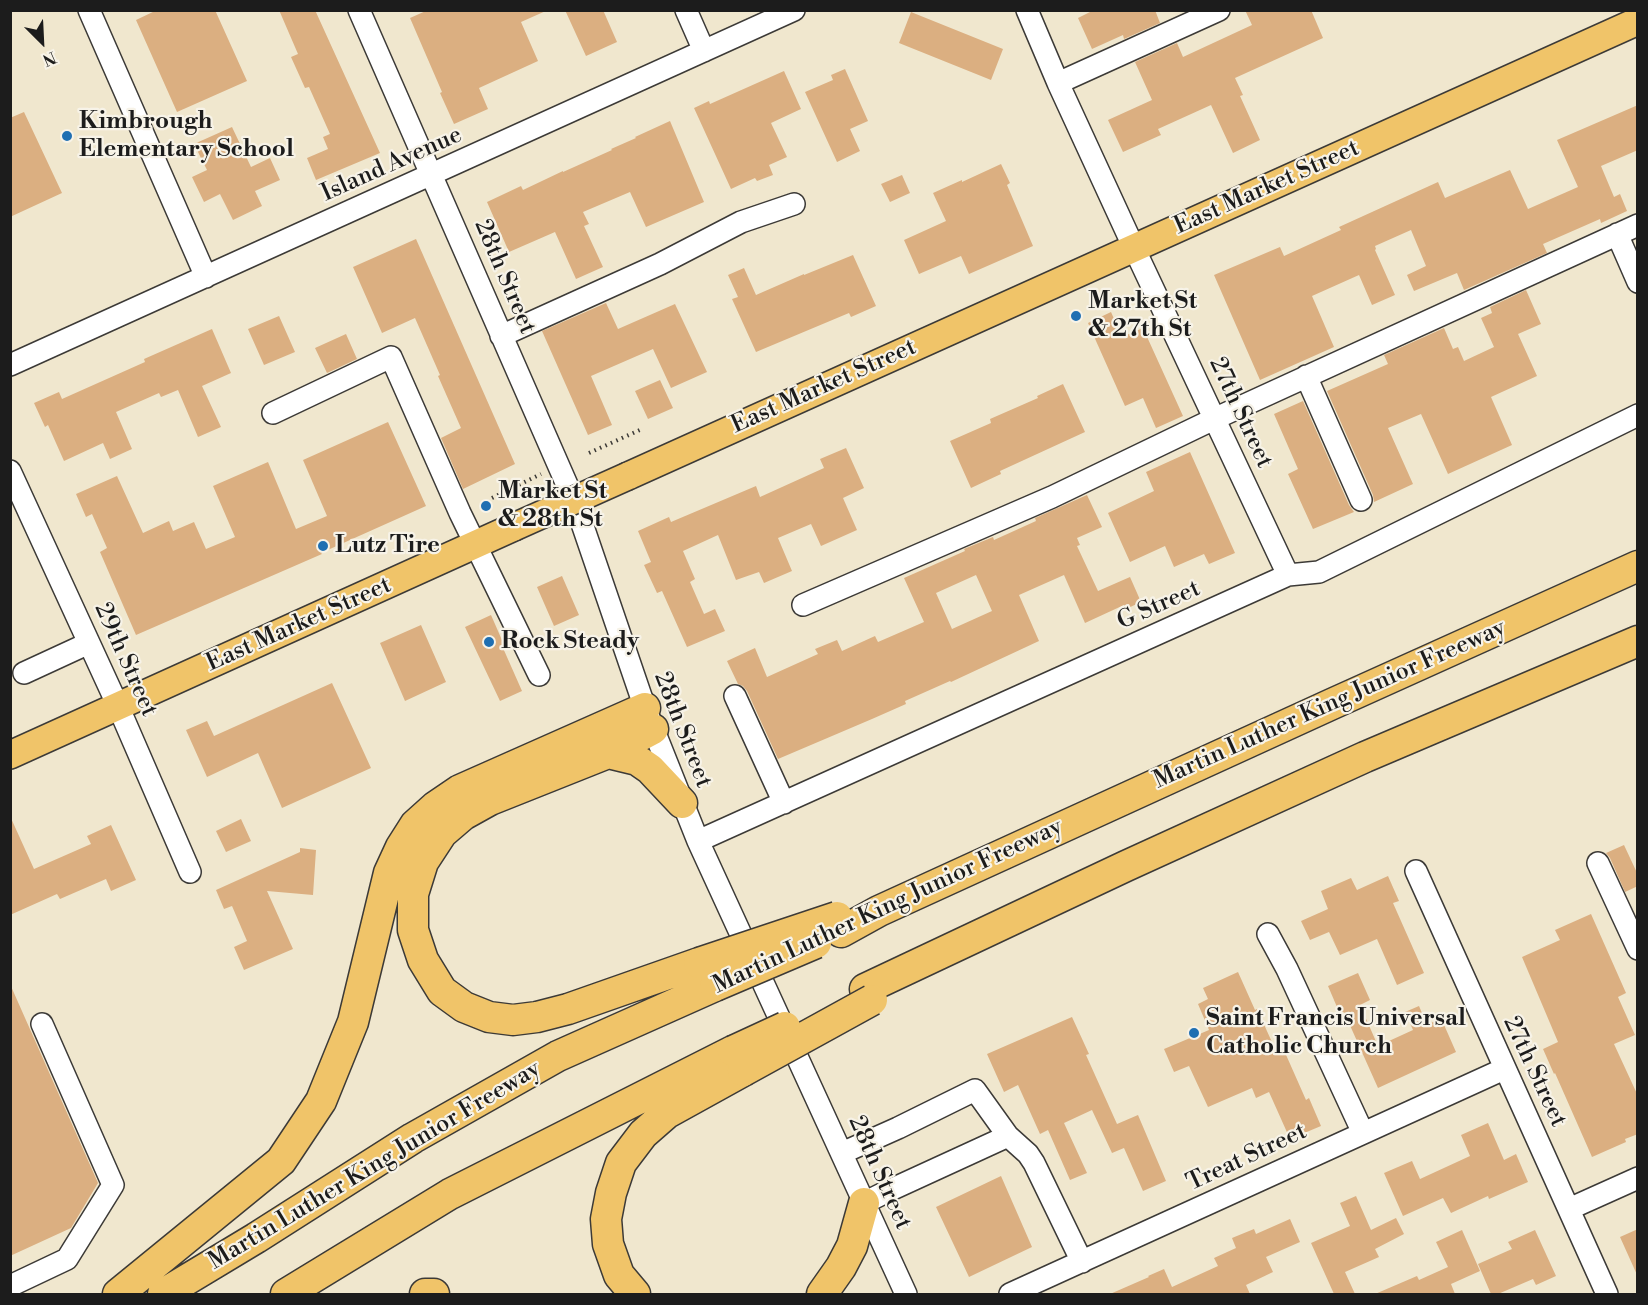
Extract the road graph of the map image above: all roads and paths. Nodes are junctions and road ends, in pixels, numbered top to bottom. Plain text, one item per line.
1 (90, 10) edge
2 (359, 10) edge
3 (686, 10) edge
4 (794, 10) edge
5 (1027, 10) edge
6 (1219, 10) edge
7 (1638, 21) edge
8 (704, 51) junction
9 (1058, 83) junction
10 (432, 175) junction
11 (794, 204) dead end
12 (1638, 225) edge
13 (1617, 234) junction
14 (1134, 248) junction
15 (206, 277) junction
16 (1638, 282) edge
17 (501, 336) junction
18 (10, 365) edge
19 (1306, 376) junction
20 (273, 413) dead end
21 (1638, 415) edge
22 (1214, 419) junction
23 (642, 429) dead end
24 (589, 453) dead end
25 (10, 471) edge
26 (540, 474) dead end
27 (492, 498) dead end
28 (1361, 500) dead end
29 (476, 545) junction
30 (1638, 566) edge
31 (1288, 575) junction
32 (803, 605) dead end
33 (1638, 641) edge
34 (89, 643) junction
35 (24, 673) dead end
36 (539, 675) dead end
37 (735, 696) dead end
38 (118, 706) junction
39 (649, 719) junction
40 (608, 753) junction
41 (10, 755) edge
42 (682, 803) junction
43 (784, 803) junction
44 (698, 841) junction
45 (1598, 863) dead end
46 (1416, 871) dead end
47 (190, 872) dead end
48 (1268, 934) dead end
49 (1638, 949) edge
50 (707, 975) junction
51 (42, 1024) dead end
52 (738, 1061) junction
53 (1504, 1069) junction
54 (1363, 1133) junction
55 (1008, 1136) junction
56 (842, 1153) junction
57 (1638, 1178) edge
58 (864, 1203) junction
59 (1569, 1209) junction
60 (1082, 1262) junction
61 (10, 1286) edge
62 (1603, 1293) edge
63 (118, 1294) edge
64 (163, 1294) edge
65 (286, 1294) edge
66 (425, 1294) edge
67 (434, 1294) edge
68 (635, 1294) edge
69 (822, 1294) edge
70 (906, 1294) edge
71 (1010, 1294) edge

1 - 15 street
2 - 10 street, 28th Street
3 - 8 street
4 - 8 street, Island Avenue
5 - 9 street, 27th Street
6 - 9 street
7 - 14 main road, East Market Street
8 - 10 street, Island Avenue
9 - 14 street, 27th Street
10 - 15 street, Island Avenue
10 - 17 street, 28th Street
11 - 17 street
12 - 13 street
13 - 16 street
13 - 19 street
14 - 22 street, 27th Street
14 - 29 main road, East Market Street, bridge
15 - 18 street, Island Avenue
17 - 39 street, 28th Street
19 - 22 street
19 - 28 street
20 - 29 street
21 - 31 street, G Street
22 - 31 street, 27th Street
22 - 32 street
23 - 24 path
25 - 34 street, 29th Street
26 - 27 path
29 - 36 street
29 - 38 main road, East Market Street
30 - 50 highway, Martin Luther King Junior Freeway, bridge
31 - 43 street, G Street
33 - 52 highway, bridge
34 - 35 street
34 - 38 street, 29th Street
37 - 43 street
38 - 41 main road, East Market Street
38 - 47 street, 29th Street
39 - 40 highway
39 - 42 street, 28th Street
39 - 63 highway
40 - 42 highway
40 - 50 highway
42 - 44 street, 28th Street
43 - 44 street, G Street
44 - 56 street, 28th Street
45 - 49 street
46 - 53 street, 27th Street
48 - 54 street
50 - 64 highway, Martin Luther King Junior Freeway
51 - 61 street
52 - 65 highway
52 - 68 highway
53 - 54 street, Treat Street
53 - 59 street, 27th Street
54 - 60 street, Treat Street
55 - 56 street
55 - 58 street
55 - 60 street
56 - 58 street, 28th Street
57 - 59 street
58 - 69 highway
58 - 70 street, 28th Street
59 - 62 street, 27th Street
60 - 71 street, Treat Street
66 - 67 highway

